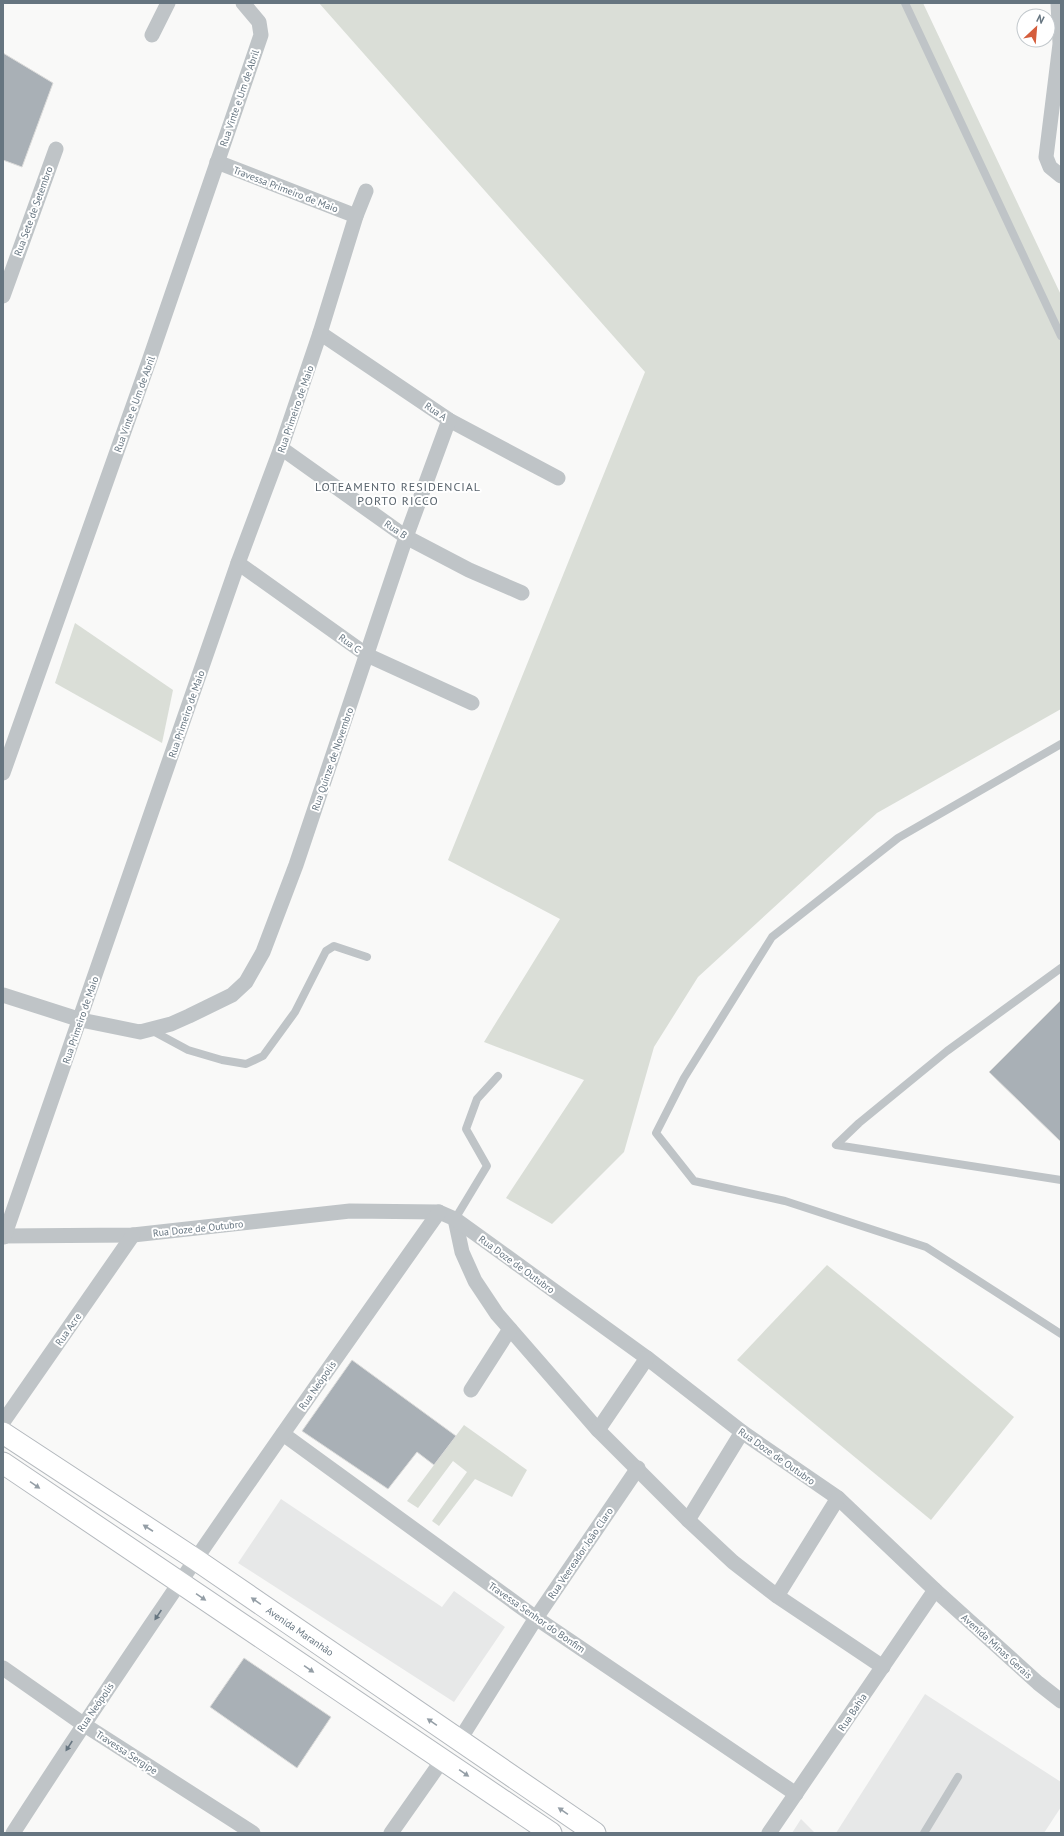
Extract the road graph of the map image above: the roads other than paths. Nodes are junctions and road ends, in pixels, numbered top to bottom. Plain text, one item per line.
1 (168, 3) edge
2 (243, 3) edge
3 (905, 3) edge
4 (1058, 3) edge
5 (152, 35) dead end
6 (56, 149) dead end
7 (217, 162) junction
8 (1061, 176) edge
9 (366, 191) dead end
10 (356, 216) junction
11 (3, 293) edge
12 (320, 333) junction
13 (1061, 336) edge
14 (449, 420) junction
15 (282, 448) junction
16 (558, 478) dead end
17 (406, 537) junction
18 (238, 563) junction
19 (522, 593) dead end
20 (367, 656) junction
21 (472, 703) dead end
22 (1061, 744) edge
23 (3, 773) edge
24 (367, 957) dead end
25 (1061, 968) edge
26 (3, 995) edge
27 (81, 1020) junction
28 (145, 1031) junction
29 (498, 1076) dead end
30 (1061, 1180) edge
31 (439, 1212) junction
32 (454, 1219) junction
33 (133, 1235) junction
34 (4, 1236) edge
35 (510, 1330) junction
36 (1061, 1334) edge
37 (647, 1358) junction
38 (471, 1390) dead end
39 (3, 1422) edge
40 (598, 1430) junction
41 (742, 1432) junction
42 (3, 1433) edge
43 (283, 1434) junction
44 (3, 1463) edge
45 (638, 1468) junction
46 (838, 1498) junction
47 (688, 1520) junction
48 (195, 1559) junction
49 (180, 1582) junction
50 (935, 1590) junction
51 (777, 1596) junction
52 (536, 1618) junction
53 (882, 1667) junction
54 (3, 1668) edge
55 (1061, 1701) edge
56 (84, 1724) junction
57 (459, 1741) junction
58 (443, 1759) junction
59 (958, 1777) dead end
60 (796, 1794) junction
61 (13, 1833) edge
62 (252, 1833) edge
63 (391, 1833) edge
64 (551, 1833) edge
65 (595, 1833) edge
66 (769, 1833) edge
67 (924, 1833) edge

1 - 5 street
2 - 7 street, Rua Vinte e Um de Abril
3 - 13 lane
4 - 8 street
6 - 11 street, Rua Sete de Setembro
7 - 10 street, Travessa Primeiro de Maio
7 - 23 street, Rua Vinte e Um de Abril
9 - 10 street, Rua Primeiro de Maio
10 - 12 street, Rua Primeiro de Maio
12 - 14 street, Rua A
12 - 15 street, Rua Primeiro de Maio
14 - 16 street, Rua A
14 - 17 street, Rua Quinze de Novembro
15 - 17 street, Rua B
15 - 18 street, Rua Primeiro de Maio
17 - 19 street, Rua B
17 - 20 street, Rua Quinze de Novembro
18 - 20 street, Rua C
18 - 27 street, Rua Primeiro de Maio
20 - 21 street, Rua C
20 - 28 street, Rua Quinze de Novembro
22 - 36 lane
24 - 28 lane
25 - 30 lane
26 - 27 street
27 - 28 street
27 - 34 street, Rua Primeiro de Maio
29 - 32 lane
31 - 32 street, Rua Doze de Outubro
31 - 33 street, Rua Doze de Outubro
31 - 43 street, Rua Neópolis
32 - 35 street
32 - 37 street, Rua Doze de Outubro
33 - 34 street, Rua Doze de Outubro
33 - 39 street, Rua Acre
35 - 38 street
35 - 40 street
37 - 40 street
37 - 41 street, Rua Doze de Outubro
40 - 45 street
41 - 46 street, Rua Doze de Outubro
41 - 47 street
48 -> 42 main road, Avenida Maranhão
43 - 48 street, Rua Neópolis
43 - 52 street, Travessa Senhor do Bonfim
44 -> 49 main road
45 - 47 street
45 - 52 street, Rua Veereador João Claro
46 - 50 street, Rua Doze de Outubro
46 - 51 street
47 - 51 street
48 - 49 street, Rua Neópolis
57 -> 48 main road, Avenida Maranhão
49 -> 56 street, Rua Neópolis
49 -> 58 main road
50 - 53 street, Rua Bahia
50 - 55 street, Avenida Minas Gerais
51 - 53 street
52 - 57 street, Rua Veereador João Claro
52 - 60 street, Travessa Senhor do Bonfim
53 - 60 street, Rua Bahia
54 - 56 street, Travessa Sergipe
56 -> 61 street, Rua Neópolis
56 - 62 street, Travessa Sergipe
65 -> 57 main road, Avenida Maranhão
58 - 63 street
58 -> 64 main road
59 - 67 lane
60 - 66 street, Rua Bahia

